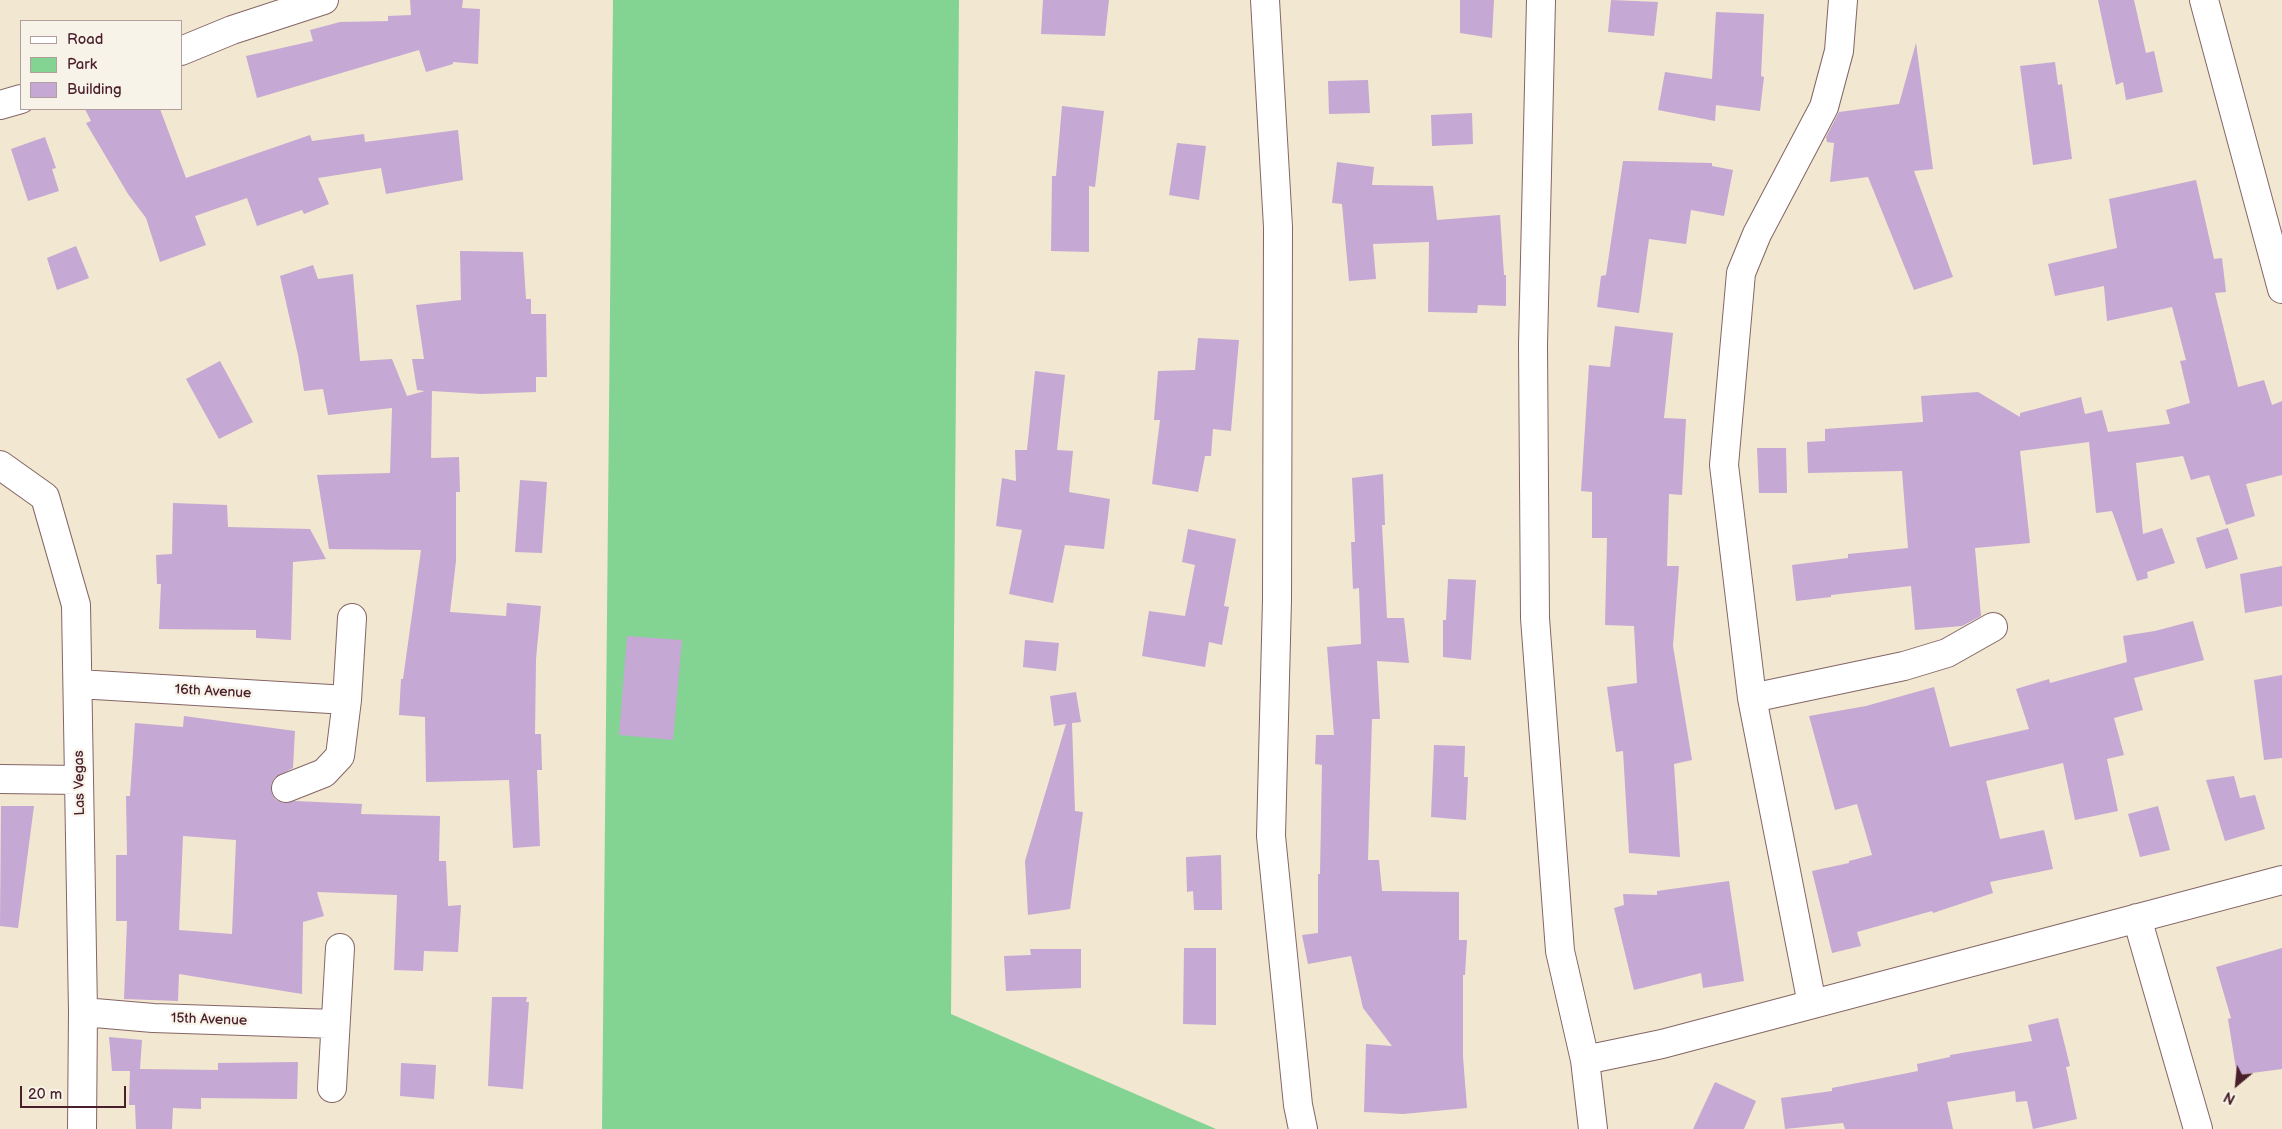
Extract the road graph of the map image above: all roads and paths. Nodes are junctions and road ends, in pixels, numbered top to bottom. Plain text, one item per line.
1 (324, 0) edge
2 (1265, 0) edge
3 (1541, 0) edge
4 (1843, 0) edge
5 (2204, 0) edge
6 (182, 51) edge
7 (20, 99) edge
8 (0, 105) edge
9 (2282, 289) edge
10 (0, 464) edge
11 (352, 618) dead end
12 (1993, 627) dead end
13 (78, 684) junction
14 (1752, 698) junction
15 (347, 700) junction
16 (0, 779) edge
17 (79, 780) junction
18 (286, 788) dead end
19 (2282, 880) edge
20 (2137, 918) junction
21 (340, 948) dead end
22 (1812, 1004) junction
23 (83, 1012) junction
24 (335, 1024) junction
25 (1585, 1060) junction
26 (332, 1088) dead end
27 (82, 1129) edge
28 (1302, 1129) edge
29 (1593, 1129) edge
30 (2198, 1129) edge

1 - 6 street
2 - 28 street
3 - 25 street
4 - 14 street
5 - 9 street
7 - 8 street
10 - 13 street, Las Vegas
11 - 15 street
12 - 14 street
13 - 15 street, 16th Avenue
13 - 17 street, Las Vegas
14 - 22 street
15 - 18 street
16 - 17 street
17 - 23 street, Las Vegas
19 - 20 street
20 - 22 street
20 - 30 street
21 - 24 street
22 - 25 street
23 - 24 street, 15th Avenue
23 - 27 street, Las Vegas
24 - 26 street
25 - 29 street

